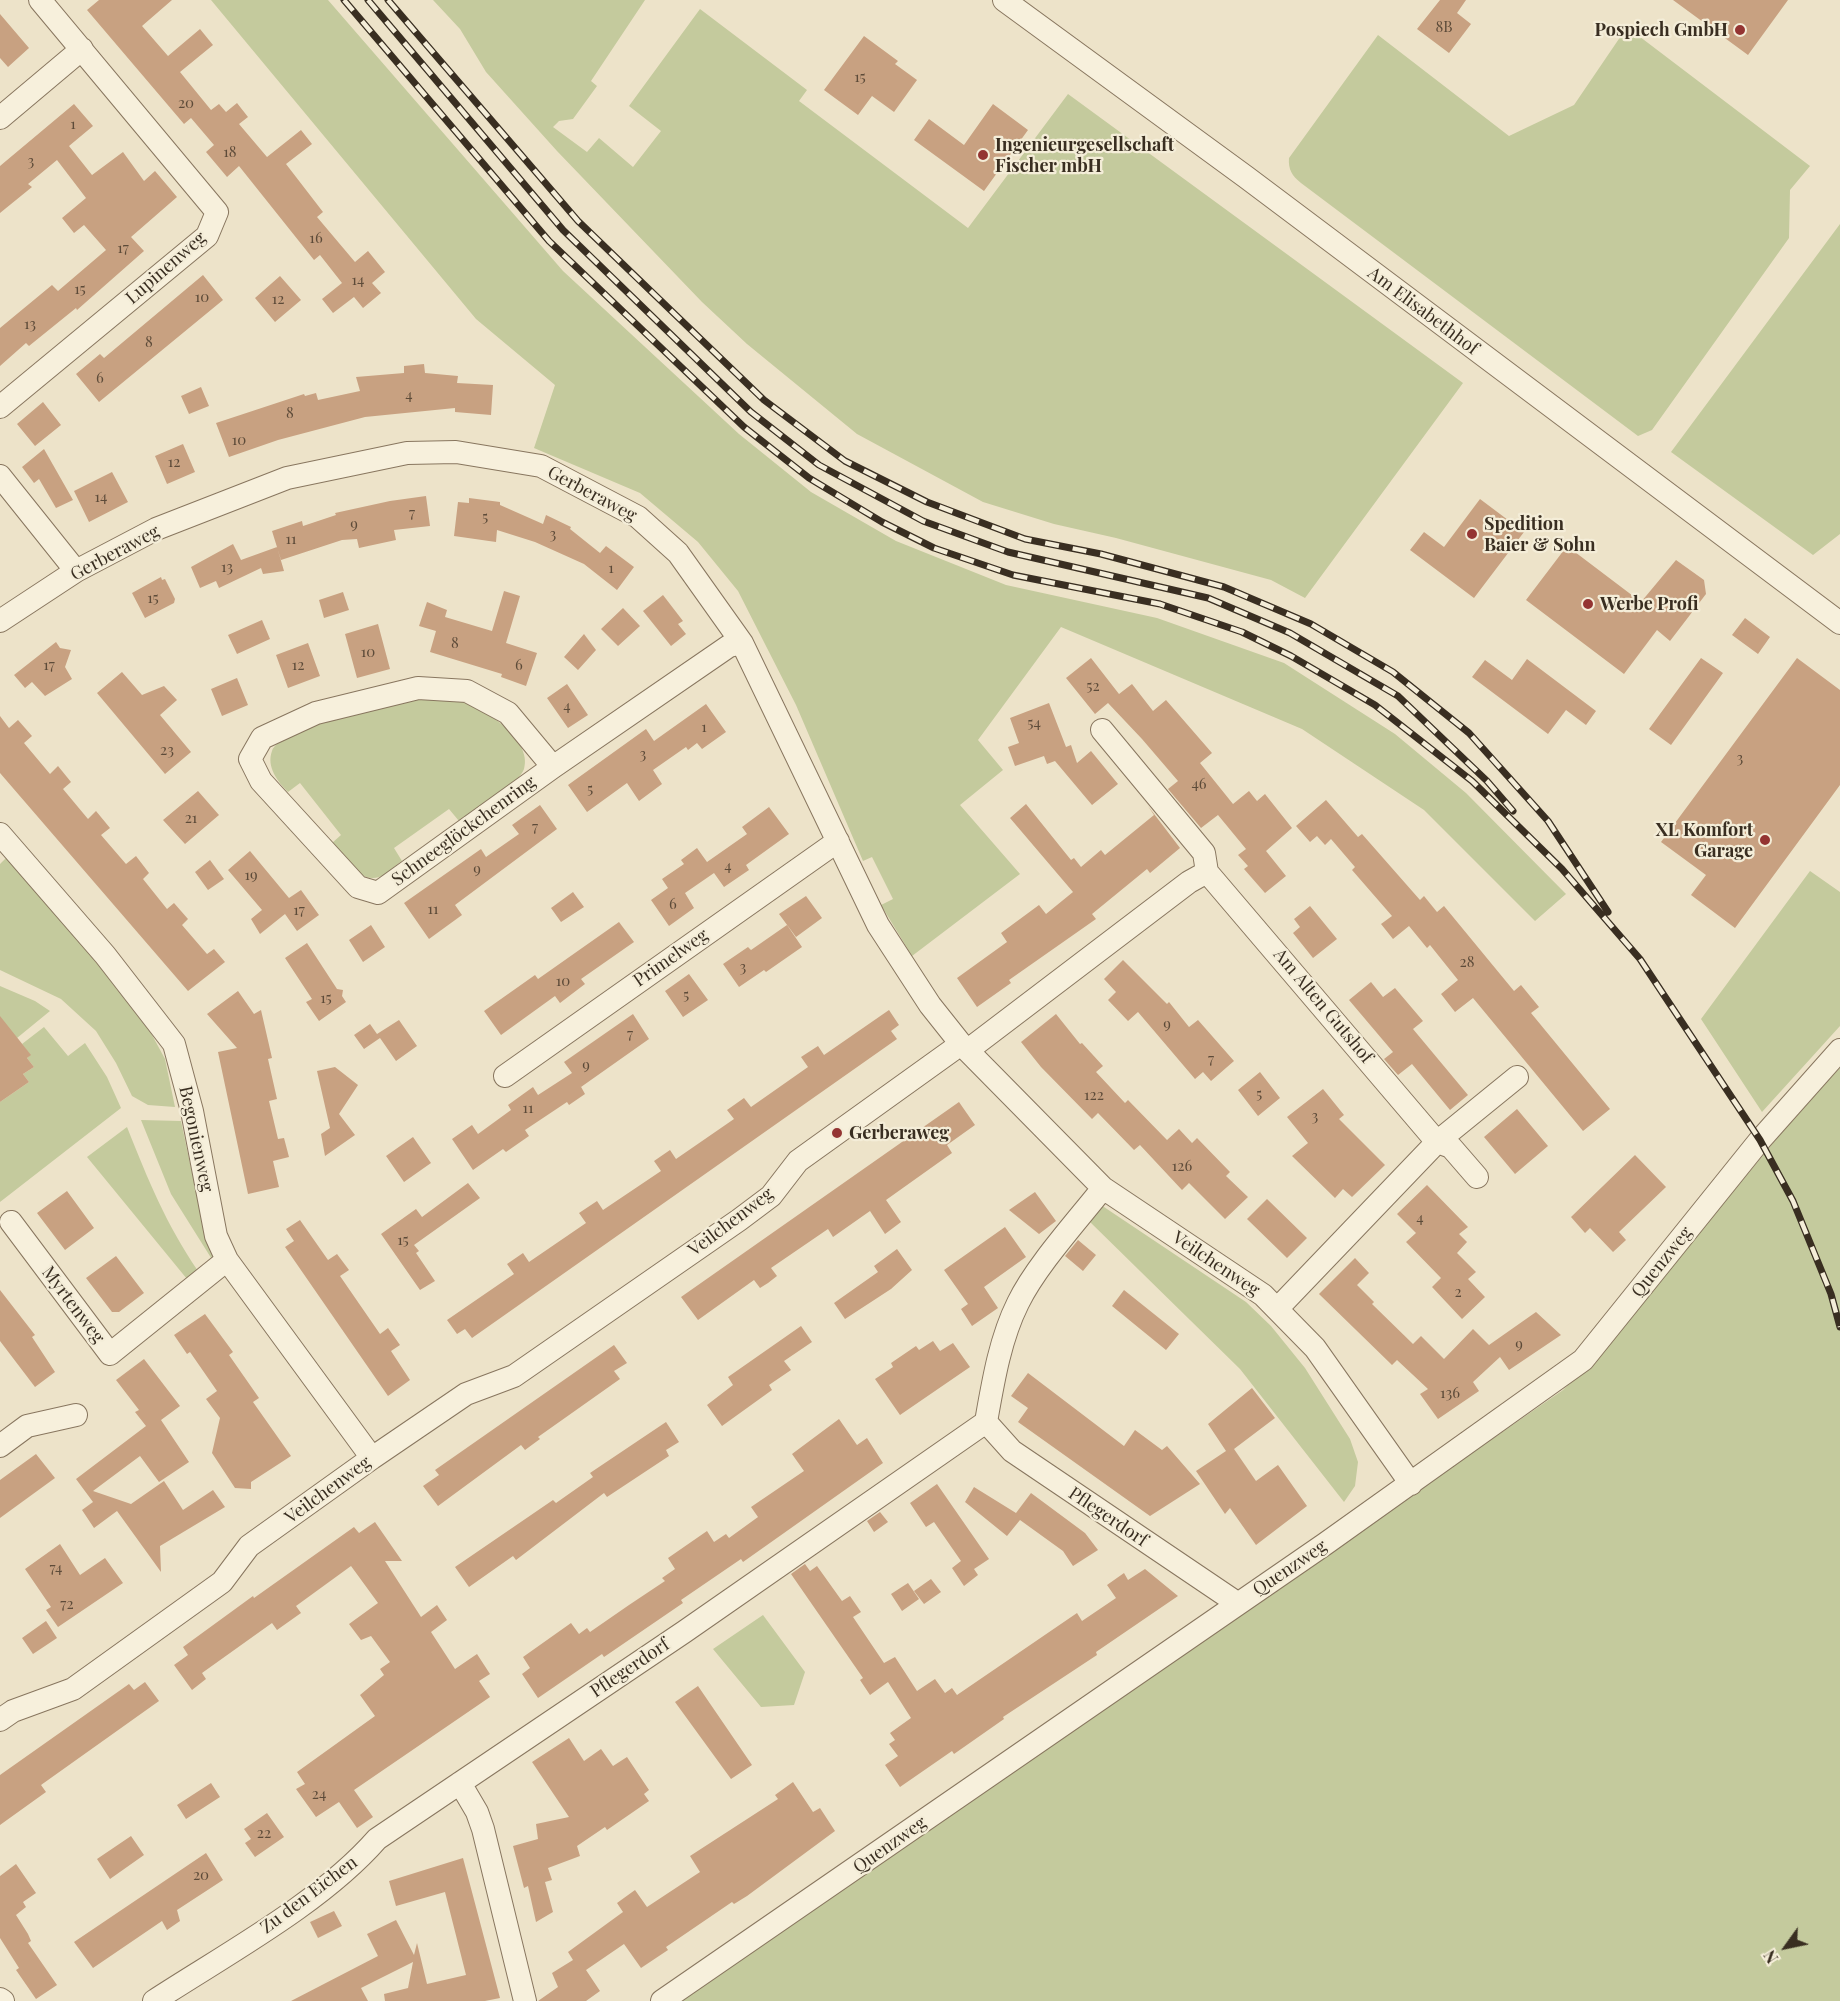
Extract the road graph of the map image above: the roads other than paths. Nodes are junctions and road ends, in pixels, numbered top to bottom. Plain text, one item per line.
1 (40, 0) edge
2 (1004, 0) edge
3 (82, 49) junction
4 (0, 118) edge
5 (0, 408) edge
6 (0, 476) edge
7 (76, 571) junction
8 (0, 621) edge
9 (1840, 623) edge
10 (742, 643) junction
11 (1102, 730) dead end
12 (553, 767) junction
13 (0, 834) edge
14 (838, 841) junction
15 (1207, 872) junction
16 (964, 1047) junction
17 (1840, 1050) edge
18 (505, 1076) dead end
19 (1517, 1077) dead end
20 (1437, 1142) junction
21 (1478, 1177) dead end
22 (1103, 1188) junction
23 (10, 1222) dead end
24 (228, 1260) junction
25 (1277, 1309) junction
26 (76, 1415) dead end
27 (986, 1422) junction
28 (0, 1446) edge
29 (372, 1458) junction
30 (1411, 1484) junction
31 (1238, 1603) junction
32 (0, 1720) edge
33 (460, 1783) junction
34 (154, 2001) edge
35 (525, 2001) edge
36 (662, 2001) edge

1 - 3 street
2 - 9 street, Am Elisabethhof
3 - 4 street
3 - 5 street, Lupinenweg
6 - 7 street
7 - 8 street, Gerberaweg
7 - 10 street, Gerberaweg
10 - 12 street, Schneeglöckchenring
10 - 14 street, Gerberaweg
11 - 15 street, Am Alten Gutshof
12 - 12 street, Schneeglöckchenring
13 - 24 street, Begonienweg
14 - 16 street, Gerberaweg
14 - 18 street, Primelweg
15 - 16 street
15 - 20 street, Am Alten Gutshof
16 - 22 street, Veilchenweg
16 - 29 street, Veilchenweg
17 - 30 street, Quenzweg
19 - 20 street
20 - 21 street, Am Alten Gutshof
20 - 25 street
22 - 25 street, Veilchenweg
22 - 27 street
23 - 24 street, Myrtenweg
24 - 29 street, Begonienweg
25 - 30 street, Veilchenweg
26 - 28 street
27 - 31 street, Pflegerdorf
27 - 33 street, Pflegerdorf
29 - 32 street, Veilchenweg
30 - 31 street, Quenzweg
31 - 36 street, Quenzweg
33 - 34 street, Zu den Eichen
33 - 35 street

